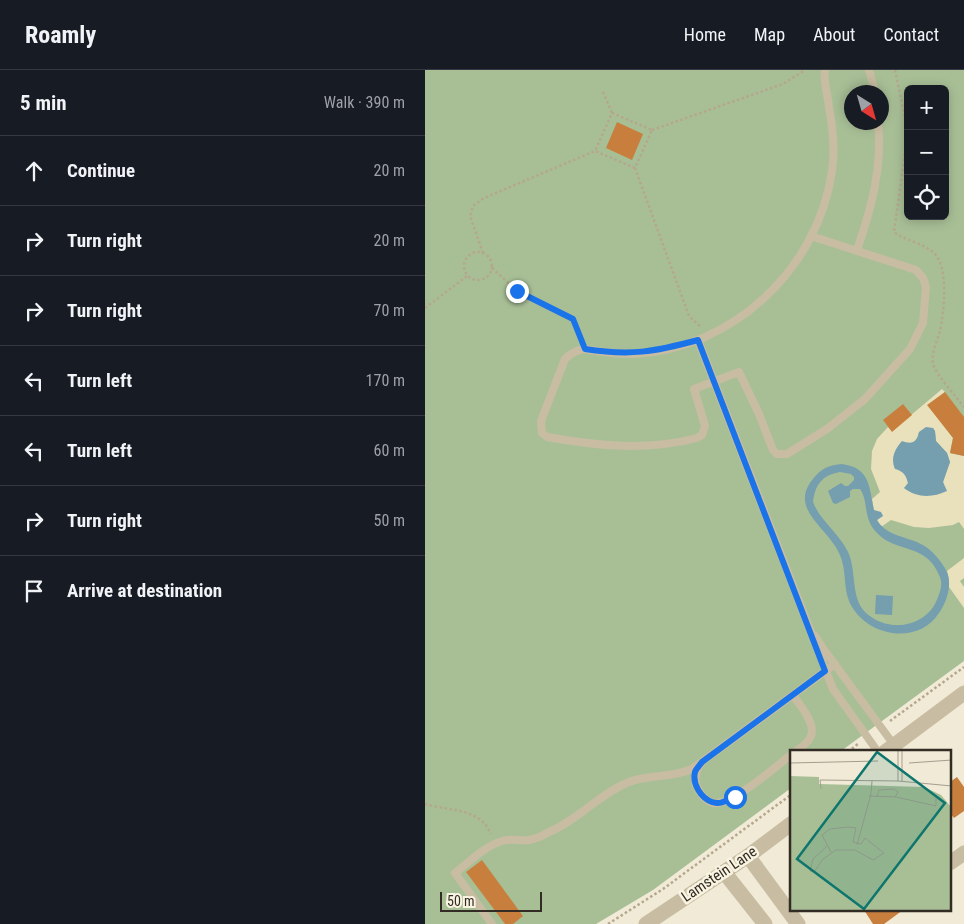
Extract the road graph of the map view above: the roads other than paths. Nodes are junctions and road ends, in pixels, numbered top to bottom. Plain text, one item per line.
1 (825, 70) edge
2 (869, 70) edge
3 (873, 85) edge
4 (878, 130) edge
5 (811, 236) junction
6 (857, 250) junction
7 (698, 340) junction
8 (714, 382) junction
9 (803, 614) junction
10 (835, 664) junction
11 (825, 671) junction
12 (964, 693) edge
13 (793, 695) junction
14 (889, 748) edge
15 (797, 750) edge
16 (877, 750) edge
17 (790, 755) edge
18 (702, 762) junction
19 (790, 824) edge
20 (964, 853) edge
21 (748, 856) junction
22 (951, 862) edge
23 (724, 872) junction
24 (492, 924) edge
25 (646, 924) edge
26 (765, 924) edge
27 (798, 924) edge

1 - 5 lane
2 - 3 lane
4 - 6 lane
5 - 6 lane
5 - 7 lane
6 - 8 lane
7 - 8 lane
7 - 8 lane
8 - 9 lane
9 - 10 lane
9 - 11 lane
10 - 11 lane
10 - 14 lane
11 - 13 lane
11 - 16 lane
12 - 14 street
13 - 15 lane
13 - 18 lane
17 - 18 lane
18 - 24 lane
19 - 21 street, Lamstein Lane
20 - 22 street
21 - 23 street, Lamstein Lane
21 - 27 street
23 - 25 street, Lamstein Lane
23 - 26 street

